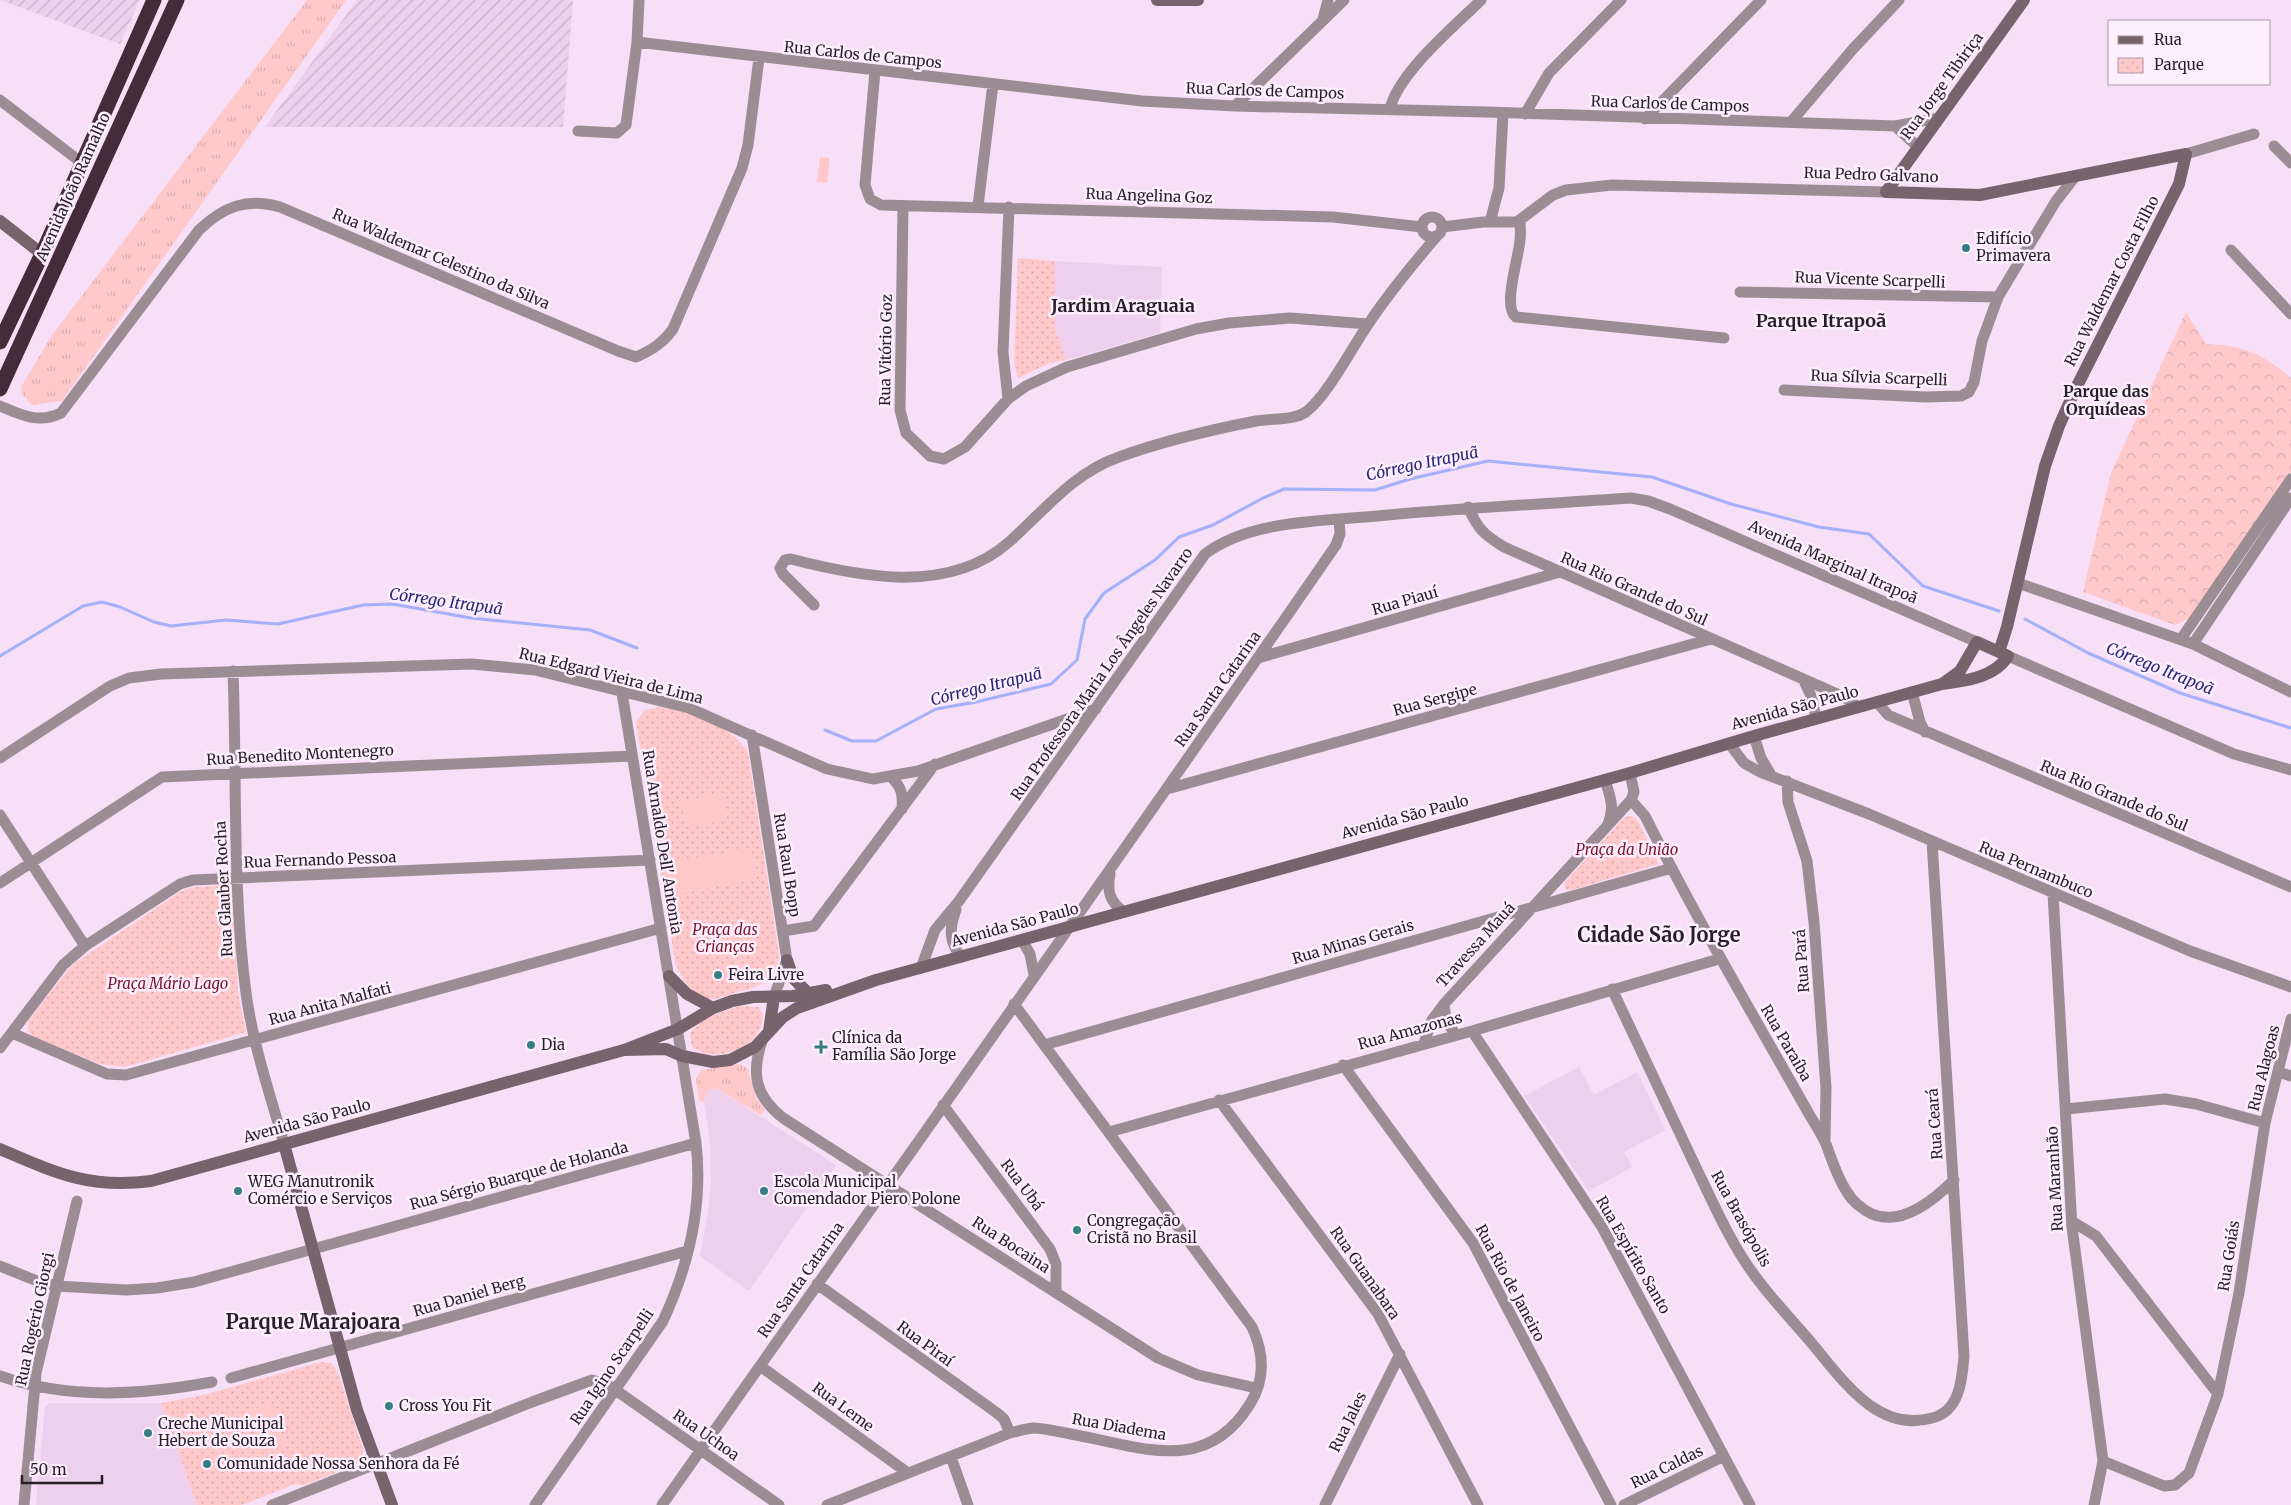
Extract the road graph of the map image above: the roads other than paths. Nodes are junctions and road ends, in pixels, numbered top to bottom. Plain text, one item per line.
1 (154, 0) edge
2 (177, 0) edge
3 (639, 0) edge
4 (1157, 0) edge
5 (1173, 0) edge
6 (1198, 0) edge
7 (1328, 0) edge
8 (1344, 0) edge
9 (1481, 0) edge
10 (1621, 0) edge
11 (1761, 0) edge
12 (1899, 0) edge
13 (2024, 0) edge
14 (1323, 19) junction
15 (637, 42) junction
16 (760, 58) junction
17 (875, 71) junction
18 (993, 84) junction
19 (0, 100) edge
20 (1235, 106) junction
21 (1390, 109) junction
22 (1503, 113) junction
23 (1525, 114) junction
24 (1939, 118) junction
25 (1645, 119) junction
26 (1790, 122) junction
27 (1895, 126) junction
28 (578, 131) dead end
29 (2254, 134) dead end
30 (2274, 146) dead end
31 (1918, 147) junction
32 (2186, 154) junction
33 (82, 163) junction
34 (2291, 163) edge
35 (2074, 178) junction
36 (2051, 182) junction
37 (1886, 192) junction
38 (2056, 201) junction
39 (903, 206) junction
40 (978, 206) junction
41 (1009, 207) junction
42 (1520, 220) junction
43 (0, 221) edge
44 (1490, 222) junction
45 (1423, 230) junction
46 (1440, 232) junction
47 (2231, 250) dead end
48 (42, 254) junction
49 (1412, 265) junction
50 (1740, 292) dead end
51 (1998, 297) junction
52 (2291, 314) edge
53 (1368, 324) junction
54 (1724, 338) dead end
55 (0, 342) edge
56 (0, 389) edge
57 (1784, 390) dead end
58 (1008, 398) junction
59 (0, 406) edge
60 (2291, 479) edge
61 (2291, 498) edge
62 (1468, 507) junction
63 (1339, 519) junction
64 (1560, 572) junction
65 (2018, 583) junction
66 (814, 605) dead end
67 (1710, 639) junction
68 (2181, 640) junction
69 (1977, 642) junction
70 (2193, 644) junction
71 (2004, 654) junction
72 (1258, 658) junction
73 (233, 671) junction
74 (1802, 679) junction
75 (1942, 684) junction
76 (1912, 692) junction
77 (2291, 692) edge
78 (622, 693) junction
79 (1877, 702) junction
80 (1858, 707) junction
81 (1096, 709) junction
82 (1816, 719) junction
83 (1925, 732) junction
84 (752, 735) junction
85 (1754, 736) junction
86 (1729, 743) junction
87 (632, 756) junction
88 (0, 758) edge
89 (936, 764) junction
90 (2291, 770) edge
91 (1630, 773) junction
92 (236, 774) junction
93 (1771, 774) junction
94 (891, 777) junction
95 (1605, 780) junction
96 (1787, 781) junction
97 (1167, 789) junction
98 (1631, 800) junction
99 (902, 809) junction
100 (0, 815) edge
101 (1608, 824) junction
102 (1932, 841) junction
103 (650, 860) junction
104 (30, 861) junction
105 (1672, 868) junction
106 (1110, 872) junction
107 (238, 878) junction
108 (0, 883) edge
109 (2291, 887) edge
110 (2053, 894) junction
111 (959, 901) junction
112 (1531, 906) junction
113 (1124, 912) junction
114 (1071, 926) junction
115 (661, 928) junction
116 (783, 931) junction
117 (1022, 940) junction
118 (85, 946) junction
119 (961, 957) junction
120 (1719, 958) junction
121 (787, 960) junction
122 (921, 968) junction
123 (1034, 975) junction
124 (669, 976) junction
125 (876, 980) junction
126 (2291, 987) edge
127 (1612, 989) junction
128 (809, 994) junction
129 (774, 997) junction
130 (1014, 1004) junction
131 (1444, 1004) junction
132 (713, 1008) junction
133 (2291, 1019) edge
134 (678, 1029) junction
135 (1472, 1031) junction
136 (12, 1033) junction
137 (1455, 1034) junction
138 (765, 1037) junction
139 (255, 1040) junction
140 (1424, 1043) junction
141 (1044, 1045) junction
142 (0, 1048) edge
143 (624, 1050) junction
144 (682, 1056) junction
145 (1343, 1065) junction
146 (2278, 1072) junction
147 (2291, 1076) edge
148 (1219, 1100) junction
149 (943, 1105) junction
150 (2066, 1109) junction
151 (2265, 1123) junction
152 (1108, 1132) junction
153 (1825, 1141) junction
154 (696, 1143) junction
155 (284, 1144) junction
156 (0, 1149) edge
157 (1954, 1180) junction
158 (888, 1184) junction
159 (77, 1201) dead end
160 (2073, 1222) junction
161 (313, 1248) junction
162 (687, 1252) junction
163 (0, 1266) edge
164 (817, 1284) junction
165 (57, 1286) junction
166 (1056, 1291) junction
167 (340, 1348) junction
168 (1400, 1354) junction
169 (760, 1366) junction
170 (0, 1376) edge
171 (231, 1378) dead end
172 (212, 1382) dead end
173 (35, 1384) junction
174 (1256, 1388) junction
175 (616, 1390) junction
176 (2218, 1394) junction
177 (1954, 1404) joint
178 (1010, 1433) junction
179 (701, 1450) junction
180 (1724, 1456) junction
181 (951, 1457) junction
182 (2102, 1461) junction
183 (376, 1464) junction
184 (908, 1473) junction
185 (24, 1505) edge
186 (272, 1505) edge
187 (392, 1505) edge
188 (534, 1505) edge
189 (662, 1505) edge
190 (780, 1505) edge
191 (827, 1505) edge
192 (968, 1505) edge
193 (1325, 1505) edge
194 (1478, 1505) edge
195 (1611, 1505) edge
196 (1624, 1505) edge
197 (1750, 1505) edge
198 (2094, 1505) edge

1 - 33 highway, Avenida João Ramalho
2 - 56 highway, Avenida João Ramalho
3 - 15 street
4 - 5 main road
5 - 6 main road
7 - 14 street
8 - 14 street
9 - 21 street
10 - 23 street
11 - 25 street
12 - 26 street
13 - 24 main road, Rua Jorge Tibiriça
14 - 20 street
15 - 16 street, Rua Carlos de Campos
15 - 28 street
16 - 17 street, Rua Carlos de Campos
16 - 59 street, Rua Waldemar Celestino da Silva
17 - 18 street, Rua Carlos de Campos
17 - 39 street, Rua Angelina Goz
18 - 20 street, Rua Carlos de Campos
18 - 40 street
19 - 33 street
20 - 21 street, Rua Carlos de Campos
21 - 22 street, Rua Carlos de Campos
22 - 23 street, Rua Carlos de Campos
22 - 44 street
23 - 25 street, Rua Carlos de Campos
24 - 27 street, Rua Carlos de Campos
24 - 31 main road, Rua Jorge Tibiriça
25 - 26 street, Rua Carlos de Campos
26 - 27 street, Rua Carlos de Campos
27 - 31 street
29 - 32 street, Rua Pedro Galvano
30 - 34 street
31 - 37 main road, Rua Jorge Tibiriça
32 - 35 main road, Rua Pedro Galvano
32 - 65 main road, Rua Waldemar Costa Filho
33 - 48 highway, Avenida João Ramalho
35 - 36 main road, Rua Pedro Galvano
35 - 38 street, Rua Sílvia Scarpelli
36 - 37 main road, Rua Pedro Galvano
36 - 38 street
37 - 42 street, Rua Pedro Galvano
38 - 51 street, Rua Sílvia Scarpelli
39 - 40 street, Rua Angelina Goz
39 - 58 street, Rua Vitório Goz
40 - 41 street, Rua Angelina Goz
41 - 45 street, Rua Angelina Goz
41 - 58 street
42 - 44 street
42 - 54 street
43 - 48 main road
44 - 46 street
45 - 46 street
45 - 46 street
45 - 49 street
46 - 49 street
47 - 52 street
48 - 55 highway, Avenida João Ramalho
49 - 53 street
50 - 51 street, Rua Vicente Scarpelli
51 - 57 street, Rua Sílvia Scarpelli
53 - 58 street, Rua Vitório Goz
53 - 66 street
60 - 68 street
61 - 70 street
62 - 63 street, Avenida Marginal Itrapoã
62 - 64 street, Rua Rio Grande do Sul
62 - 69 street, Avenida Marginal Itrapoã
63 - 72 street, Rua Santa Catarina
63 - 81 street, Rua Professora Maria Los Ângeles Navarro
64 - 67 street, Rua Rio Grande do Sul
64 - 72 street, Rua Piauí
65 - 68 street
65 - 71 main road, Rua Waldemar Costa Filho
67 - 74 street, Rua Rio Grande do Sul
67 - 97 street, Rua Sergipe
68 - 70 street
69 - 71 main road, Avenida Marginal Itrapoã
69 - 75 main road, Avenida São Paulo
70 - 77 street
71 - 75 main road, Avenida São Paulo
71 - 90 street, Avenida Marginal Itrapoã
72 - 97 street, Rua Santa Catarina
73 - 78 street, Rua Edgard Vieira de Lima
73 - 88 street, Rua Edgard Vieira de Lima
73 - 92 street, Rua Glauber Rocha
74 - 80 street, Rua Rio Grande do Sul
74 - 82 street
75 - 76 main road, Avenida São Paulo
76 - 79 main road, Avenida São Paulo
76 - 83 street
78 - 84 street, Rua Edgard Vieira de Lima
78 - 87 street, Rua Arnaldo Dell' Antonia
79 - 80 main road, Avenida São Paulo
79 - 83 street, Rua Rio Grande do Sul
80 - 82 main road, Avenida São Paulo
81 - 89 street, Rua Edgard Vieira de Lima
81 - 111 street, Rua Professora Maria Los Ângeles Navarro
82 - 85 main road, Avenida São Paulo
83 - 109 street, Rua Rio Grande do Sul
84 - 94 street, Rua Edgard Vieira de Lima
84 - 116 street, Rua Raul Bopp
85 - 86 main road, Avenida São Paulo
85 - 93 street
86 - 91 main road, Avenida São Paulo
86 - 93 street, Rua Pernambuco
87 - 92 street, Rua Benedito Montenegro
87 - 103 street, Rua Arnaldo Dell' Antonia
89 - 94 street, Rua Edgard Vieira de Lima
89 - 99 street
91 - 95 main road, Avenida São Paulo
91 - 98 street
92 - 104 street, Rua Benedito Montenegro
92 - 107 street, Rua Glauber Rocha
93 - 96 street, Rua Pernambuco
94 - 99 street
95 - 101 street
95 - 113 main road, Avenida São Paulo
96 - 102 street, Rua Pernambuco
96 - 153 street, Rua Pará
97 - 106 street, Rua Santa Catarina
98 - 101 street
98 - 105 street, Rua Paraíba
99 - 116 street
100 - 104 street
101 - 112 street
102 - 110 street, Rua Pernambuco
102 - 157 street, Rua Ceará
103 - 107 street, Rua Fernando Pessoa
103 - 115 street, Rua Arnaldo Dell' Antonia
104 - 108 street, Rua Benedito Montenegro
104 - 118 street
105 - 112 street, Rua Minas Gerais
105 - 120 street, Rua Paraíba
106 - 113 street
106 - 114 street, Rua Santa Catarina
107 - 118 street, Rua Fernando Pessoa
107 - 139 street, Rua Glauber Rocha
110 - 126 street, Rua Pernambuco
110 - 150 street, Rua Maranhão
111 - 119 street, Rua Professora Maria Los Ângeles Navarro
111 - 122 street, Rua Professora Maria Los Ângeles Navarro
112 - 131 street, Travessa Mauá
112 - 141 street, Rua Minas Gerais
113 - 114 main road, Avenida São Paulo
114 - 117 main road, Avenida São Paulo
114 - 123 street, Rua Santa Catarina
115 - 124 street, Rua Arnaldo Dell' Antonia
115 - 139 street, Rua Anita Malfati
116 - 121 street, Rua Raul Bopp
117 - 119 main road, Avenida São Paulo
117 - 123 street
118 - 136 street, Rua Fernando Pessoa
119 - 122 main road, Avenida São Paulo
120 - 127 street, Rua Amazonas
120 - 153 street, Rua Paraíba
121 - 128 main road
121 - 129 street, Rua Raul Bopp
122 - 125 main road, Avenida São Paulo
123 - 130 street, Rua Santa Catarina
124 - 132 main road
124 - 134 street, Rua Arnaldo Dell' Antonia
125 - 128 main road, Avenida São Paulo
125 - 138 main road, Avenida São Paulo
127 - 135 street, Rua Amazonas
127 - 177 street, Rua Brasópolis
128 - 129 main road, Avenida São Paulo
129 - 132 main road, Avenida São Paulo
129 - 138 main road
130 - 141 street, Rua Diadema
130 - 149 street, Rua Santa Catarina
131 - 137 street, Travessa Mauá
131 - 140 street, Travessa Mauá
132 - 134 main road, Avenida São Paulo
133 - 146 street, Rua Alagoas
134 - 143 main road, Avenida São Paulo
134 - 144 street, Rua Arnaldo Dell' Antonia
135 - 137 street, Rua Amazonas
135 - 180 street, Rua Espírito Santo
136 - 139 street, Rua Anita Malfati
136 - 142 street, Rua Fernando Pessoa
137 - 140 street, Rua Amazonas
138 - 144 main road, Avenida São Paulo
138 - 158 street, Rua Bocaina
139 - 155 street, Rua Glauber Rocha
140 - 145 street, Rua Amazonas
141 - 152 street, Rua Diadema
143 - 144 main road, Avenida São Paulo
143 - 155 main road, Avenida São Paulo
144 - 154 street, Rua Igino Scarpelli
145 - 148 street, Rua Amazonas
145 - 195 street, Rua Rio de Janeiro
146 - 147 street
146 - 151 street, Rua Alagoas
148 - 152 street, Rua Amazonas
148 - 168 street, Rua Guanabara
149 - 158 street, Rua Santa Catarina
149 - 166 street, Rua Ubá
150 - 151 street
150 - 160 street, Rua Maranhão
151 - 176 street, Rua Goiás
152 - 174 street, Rua Diadema
153 - 157 street, Rua Paraíba
154 - 161 street, Rua Sérgio Buarque de Holanda
154 - 162 street, Rua Igino Scarpelli
155 - 156 main road, Avenida São Paulo
155 - 161 main road, Rua Glauber Rocha
157 - 177 street, Rua Ceará
158 - 164 street, Rua Santa Catarina
158 - 166 street, Rua Bocaina
159 - 165 street, Rua Rogério Giorgi
160 - 176 street
160 - 182 street, Rua Maranhão
161 - 165 street, Rua Sérgio Buarque de Holanda
161 - 167 main road, Rua Glauber Rocha
162 - 167 street, Rua Daniel Berg
162 - 175 street, Rua Igino Scarpelli
163 - 165 street, Rua Sérgio Buarque de Holanda
164 - 169 street, Rua Santa Catarina
164 - 178 street, Rua Piraí
165 - 173 street, Rua Rogério Giorgi
166 - 174 street, Rua Bocaina
167 - 171 street, Rua Daniel Berg
167 - 183 main road, Rua Glauber Rocha
168 - 193 street, Rua Jales
168 - 194 street, Rua Guanabara
169 - 179 street, Rua Santa Catarina
169 - 184 street, Rua Leme
170 - 173 street
172 - 173 street
173 - 185 street, Rua Rogério Giorgi
174 - 178 street, Rua Diadema
175 - 179 street, Rua Uchoa
175 - 183 street, Rua Uchoa
175 - 188 street, Rua Igino Scarpelli
176 - 182 street, Rua Goiás
178 - 181 street, Rua Diadema
179 - 189 street, Rua Santa Catarina
179 - 190 street, Rua Uchoa
180 - 196 street, Rua Caldas
180 - 197 street, Rua Espírito Santo
181 - 184 street, Rua Diadema
181 - 192 street
182 - 198 street, Rua Maranhão
183 - 186 street, Rua Uchoa
183 - 187 main road, Rua Glauber Rocha
184 - 191 street, Rua Diadema

